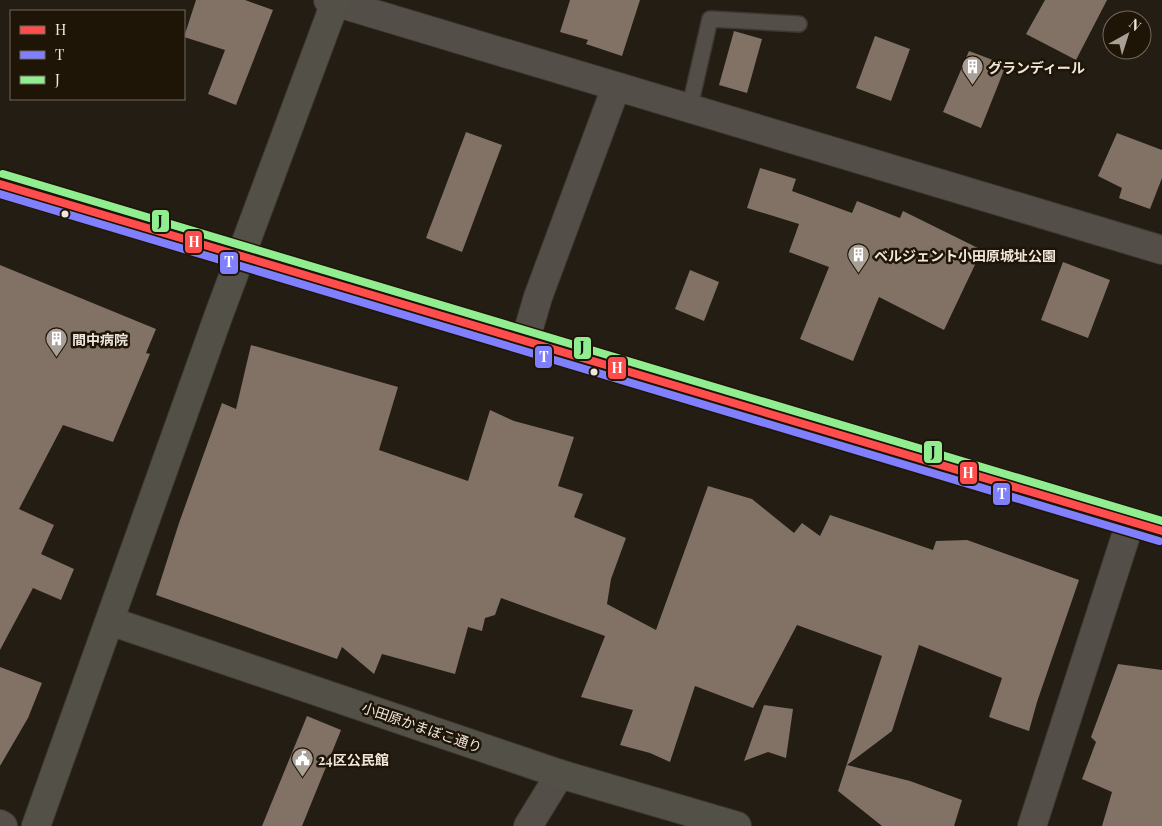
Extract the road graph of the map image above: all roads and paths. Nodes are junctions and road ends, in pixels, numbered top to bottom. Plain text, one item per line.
1 (333, 1) edge
2 (798, 24) dead end
3 (616, 88) junction
4 (690, 106) junction
5 (0, 184) edge
6 (1162, 250) edge
7 (241, 257) junction
8 (525, 341) junction
9 (1130, 523) junction
10 (1162, 531) edge
11 (110, 621) junction
12 (560, 774) junction
13 (36, 826) edge
14 (528, 826) edge
15 (737, 826) edge
16 (1032, 826) edge

1 - 3 street
1 - 7 street
2 - 4 lane
3 - 4 street
3 - 8 street
4 - 6 street
5 - 7 highway
7 - 8 highway
7 - 11 street
8 - 9 highway
9 - 10 highway
9 - 16 street
11 - 12 street, 小田原かまぼこ通り
11 - 13 street
12 - 14 street
12 - 15 street, 小田原かまぼこ通り

